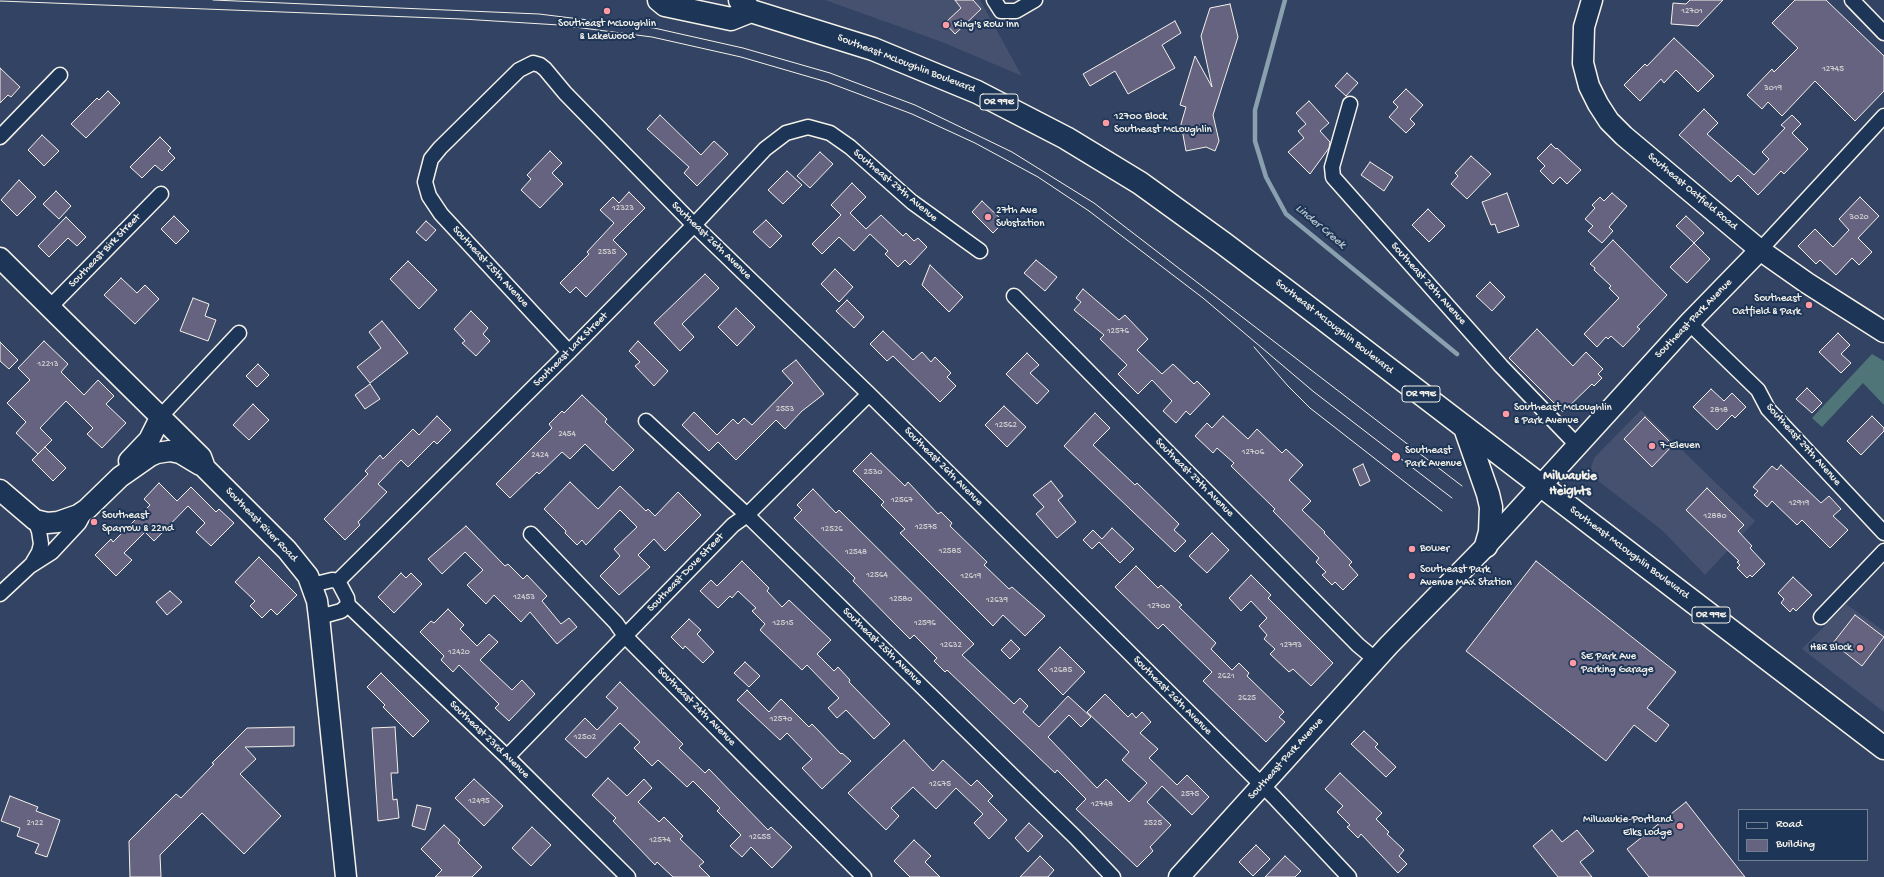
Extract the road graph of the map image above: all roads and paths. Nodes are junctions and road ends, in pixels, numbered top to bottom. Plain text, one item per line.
1 (659, 0) edge
2 (1035, 0) edge
3 (1592, 0) edge
4 (1852, 0) edge
5 (746, 5) edge
6 (997, 5) edge
7 (1884, 33) edge
8 (532, 63) joint
9 (60, 75) dead end
10 (1350, 104) dead end
11 (1884, 116) edge
12 (808, 127) joint
13 (0, 137) edge
14 (161, 194) dead end
15 (694, 225) junction
16 (1760, 250) junction
17 (980, 251) dead end
18 (1, 260) edge
19 (1014, 296) dead end
20 (50, 307) junction
21 (1689, 323) junction
22 (1884, 332) edge
23 (239, 333) dead end
24 (569, 352) junction
25 (869, 394) junction
26 (161, 416) junction
27 (646, 421) dead end
28 (1464, 428) junction
29 (1577, 445) junction
30 (205, 468) junction
31 (120, 476) junction
32 (1541, 486) junction
33 (0, 490) edge
34 (86, 509) junction
35 (747, 515) junction
36 (35, 520) junction
37 (1884, 533) edge
38 (531, 534) dead end
39 (1486, 546) junction
40 (1884, 551) edge
41 (30, 566) junction
42 (338, 581) junction
43 (312, 585) junction
44 (0, 594) edge
45 (348, 605) junction
46 (319, 617) junction
47 (1821, 617) dead end
48 (625, 636) junction
49 (1376, 660) junction
50 (1884, 748) edge
51 (507, 757) junction
52 (1262, 786) junction
53 (346, 877) edge
54 (628, 877) edge
55 (864, 877) edge
56 (1113, 877) edge
57 (1179, 877) edge
58 (1349, 877) edge

1 - 5 main road, Southeast McLoughlin Boulevard / OR 99E
2 - 6 street
3 - 16 street, Southeast Oatfield Road
4 - 7 street
5 - 28 main road, Southeast McLoughlin Boulevard / OR 99E
8 - 15 street, Southeast 26th Avenue
8 - 24 street, Southeast 25th Avenue
9 - 13 street
10 - 29 street, Southeast 28th Avenue
11 - 16 street, Southeast Park Avenue
12 - 15 street, Southeast Lark Street
12 - 17 street, Southeast 27th Avenue
14 - 20 street, Southeast Birk Street
15 - 24 street, Southeast Lark Street
15 - 25 street, Southeast 26th Avenue
16 - 21 street, Southeast Park Avenue
16 - 22 street, Southeast Oatfield Road
18 - 20 street, Southeast River Road
19 - 49 street, Southeast 27th Avenue
20 - 26 street, Southeast River Road
21 - 29 street, Southeast Park Avenue
21 - 37 street, Southeast 29th Avenue
23 - 26 street
24 - 42 street, Southeast Lark Street
25 - 35 street, Southeast Dove Street
25 - 52 street, Southeast 26th Avenue
26 - 30 street, Southeast River Road
26 - 31 street
27 - 35 street, Southeast 25th Avenue
28 - 32 main road, Southeast McLoughlin Boulevard / OR 99E
28 - 39 main road
29 - 32 street, Southeast Park Avenue
30 - 31 street
30 - 43 street, Southeast River Road
31 - 34 street
32 - 39 street, Southeast Park Avenue
32 - 50 main road, Southeast McLoughlin Boulevard / OR 99E
33 - 36 street
34 - 36 street
34 - 41 street
35 - 48 street, Southeast Dove Street
35 - 56 street, Southeast 25th Avenue
36 - 41 street
38 - 48 street, Southeast 24th Avenue
39 - 49 street, Southeast Park Avenue
40 - 47 street
41 - 44 street
42 - 43 street
42 - 45 street
43 - 46 street, Southeast River Road
45 - 46 street
45 - 51 street, Southeast 23rd Avenue
46 - 53 street, Southeast River Road
48 - 51 street, Southeast Dove Street
48 - 55 street, Southeast 24th Avenue
49 - 52 street, Southeast Park Avenue
51 - 54 street, Southeast 23rd Avenue
52 - 57 street, Southeast Park Avenue
52 - 58 street, Southeast 26th Avenue

